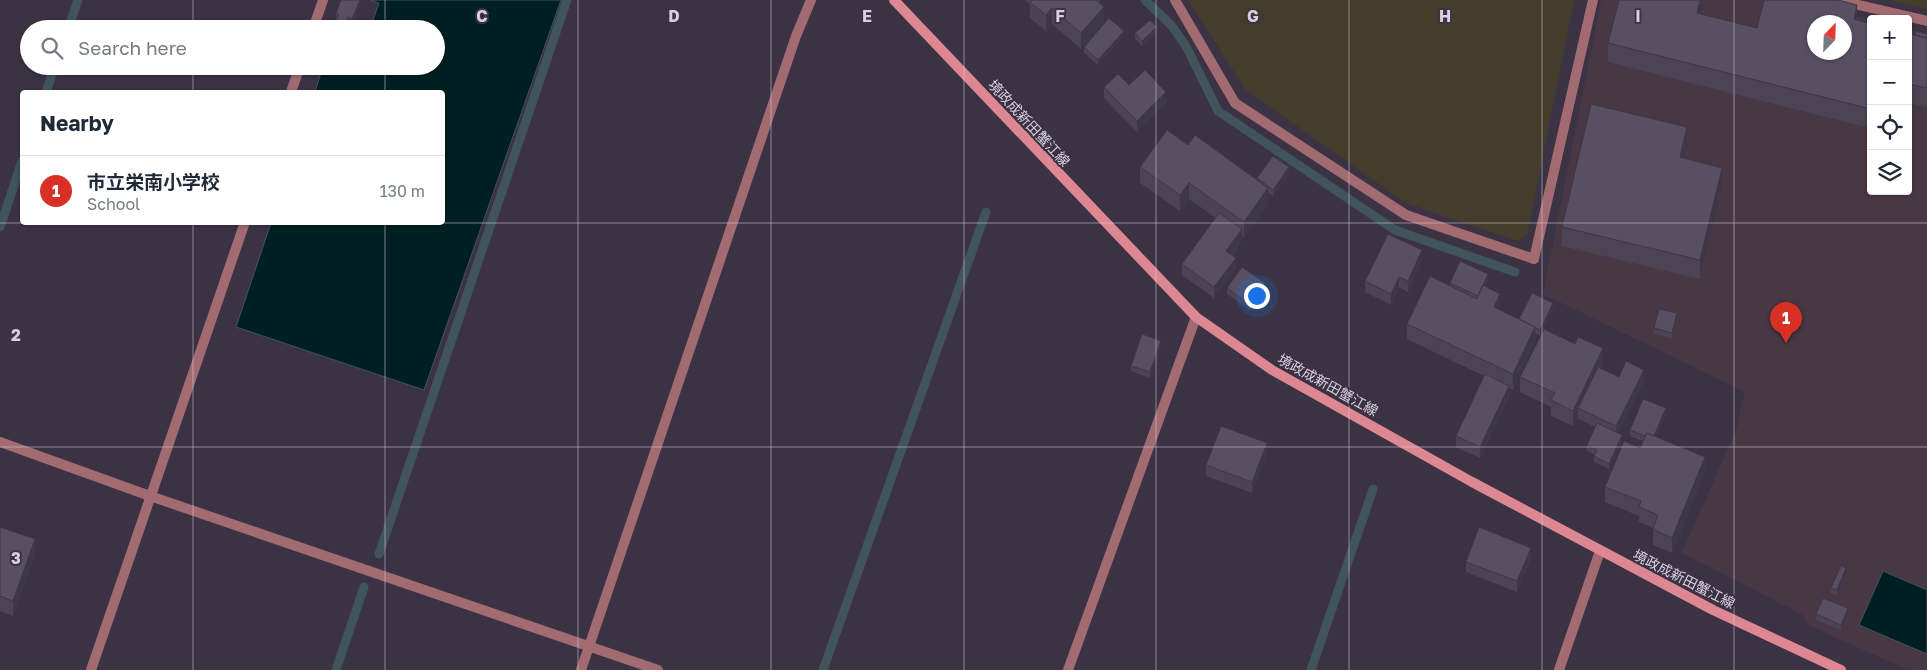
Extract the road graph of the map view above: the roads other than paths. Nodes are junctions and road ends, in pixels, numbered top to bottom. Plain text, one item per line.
1 (323, 0) edge
2 (811, 0) edge
3 (894, 0) edge
4 (1175, 0) edge
5 (1592, 0) edge
6 (1837, 0) edge
7 (316, 20) edge
8 (1927, 22) edge
9 (297, 75) edge
10 (292, 90) edge
11 (244, 225) edge
12 (1196, 317) junction
13 (0, 442) edge
14 (150, 496) junction
15 (1600, 551) junction
16 (589, 646) junction
17 (91, 670) edge
18 (581, 670) edge
19 (658, 670) edge
20 (1068, 670) edge
21 (1559, 670) edge
22 (1841, 670) edge

1 - 7 street
2 - 16 street
3 - 12 main road, 境政成新田蟹江線
4 - 5 street
6 - 8 street
9 - 10 street
11 - 14 street
12 - 15 main road, 境政成新田蟹江線
12 - 20 street
13 - 14 street
14 - 16 street
14 - 17 street
15 - 21 street
15 - 22 main road, 境政成新田蟹江線
16 - 18 street
16 - 19 street

